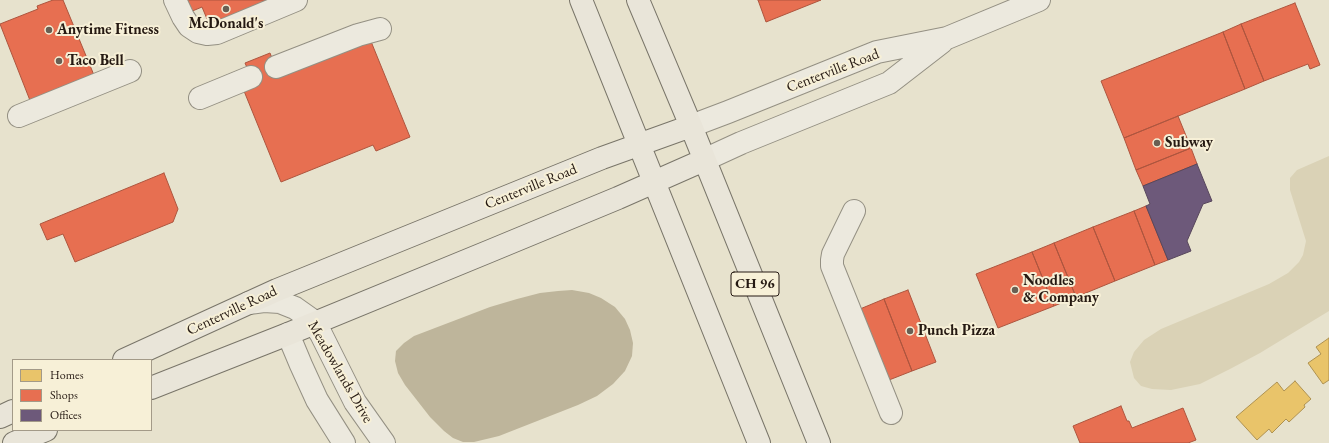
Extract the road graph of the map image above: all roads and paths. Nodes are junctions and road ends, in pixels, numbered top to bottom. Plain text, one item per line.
1 (159, 0) edge
2 (175, 0) edge
3 (296, 0) edge
4 (581, 0) edge
5 (638, 0) edge
6 (1040, 0) edge
7 (189, 26) junction
8 (380, 29) dead end
9 (947, 38) junction
10 (276, 67) dead end
11 (130, 71) dead end
12 (251, 77) dead end
13 (200, 98) dead end
14 (18, 116) dead end
15 (691, 126) junction
16 (639, 145) junction
17 (704, 160) junction
18 (654, 182) junction
19 (854, 211) dead end
20 (244, 304) junction
21 (314, 324) junction
22 (288, 334) junction
23 (126, 359) edge
24 (152, 388) edge
25 (12, 411) edge
26 (891, 413) dead end
27 (0, 417) edge
28 (44, 431) edge
29 (14, 443) edge
30 (344, 443) edge
31 (384, 443) edge
32 (759, 443) edge
33 (819, 443) edge

1 - 7 street
2 - 7 street
3 - 7 street
4 - 16 main road
5 - 15 main road, CH 96
6 - 9 street, Centerville Road
8 - 10 street
9 - 15 street, Centerville Road
9 - 17 street, Centerville Road
11 - 14 street
12 - 13 street
15 - 16 main road, Centerville Road
15 - 17 main road, CH 96
16 - 18 main road
16 - 20 main road, Centerville Road
17 - 18 main road, Centerville Road
17 - 33 main road, CH 96
18 - 21 main road, Centerville Road
18 - 32 main road
19 - 26 street
20 - 21 street, Meadowlands Drive
20 - 23 main road, Centerville Road
21 - 22 main road, Centerville Road
21 - 31 street, Meadowlands Drive
22 - 24 main road, Centerville Road
22 - 30 street, Meadowlands Drive
25 - 27 main road
28 - 29 main road

